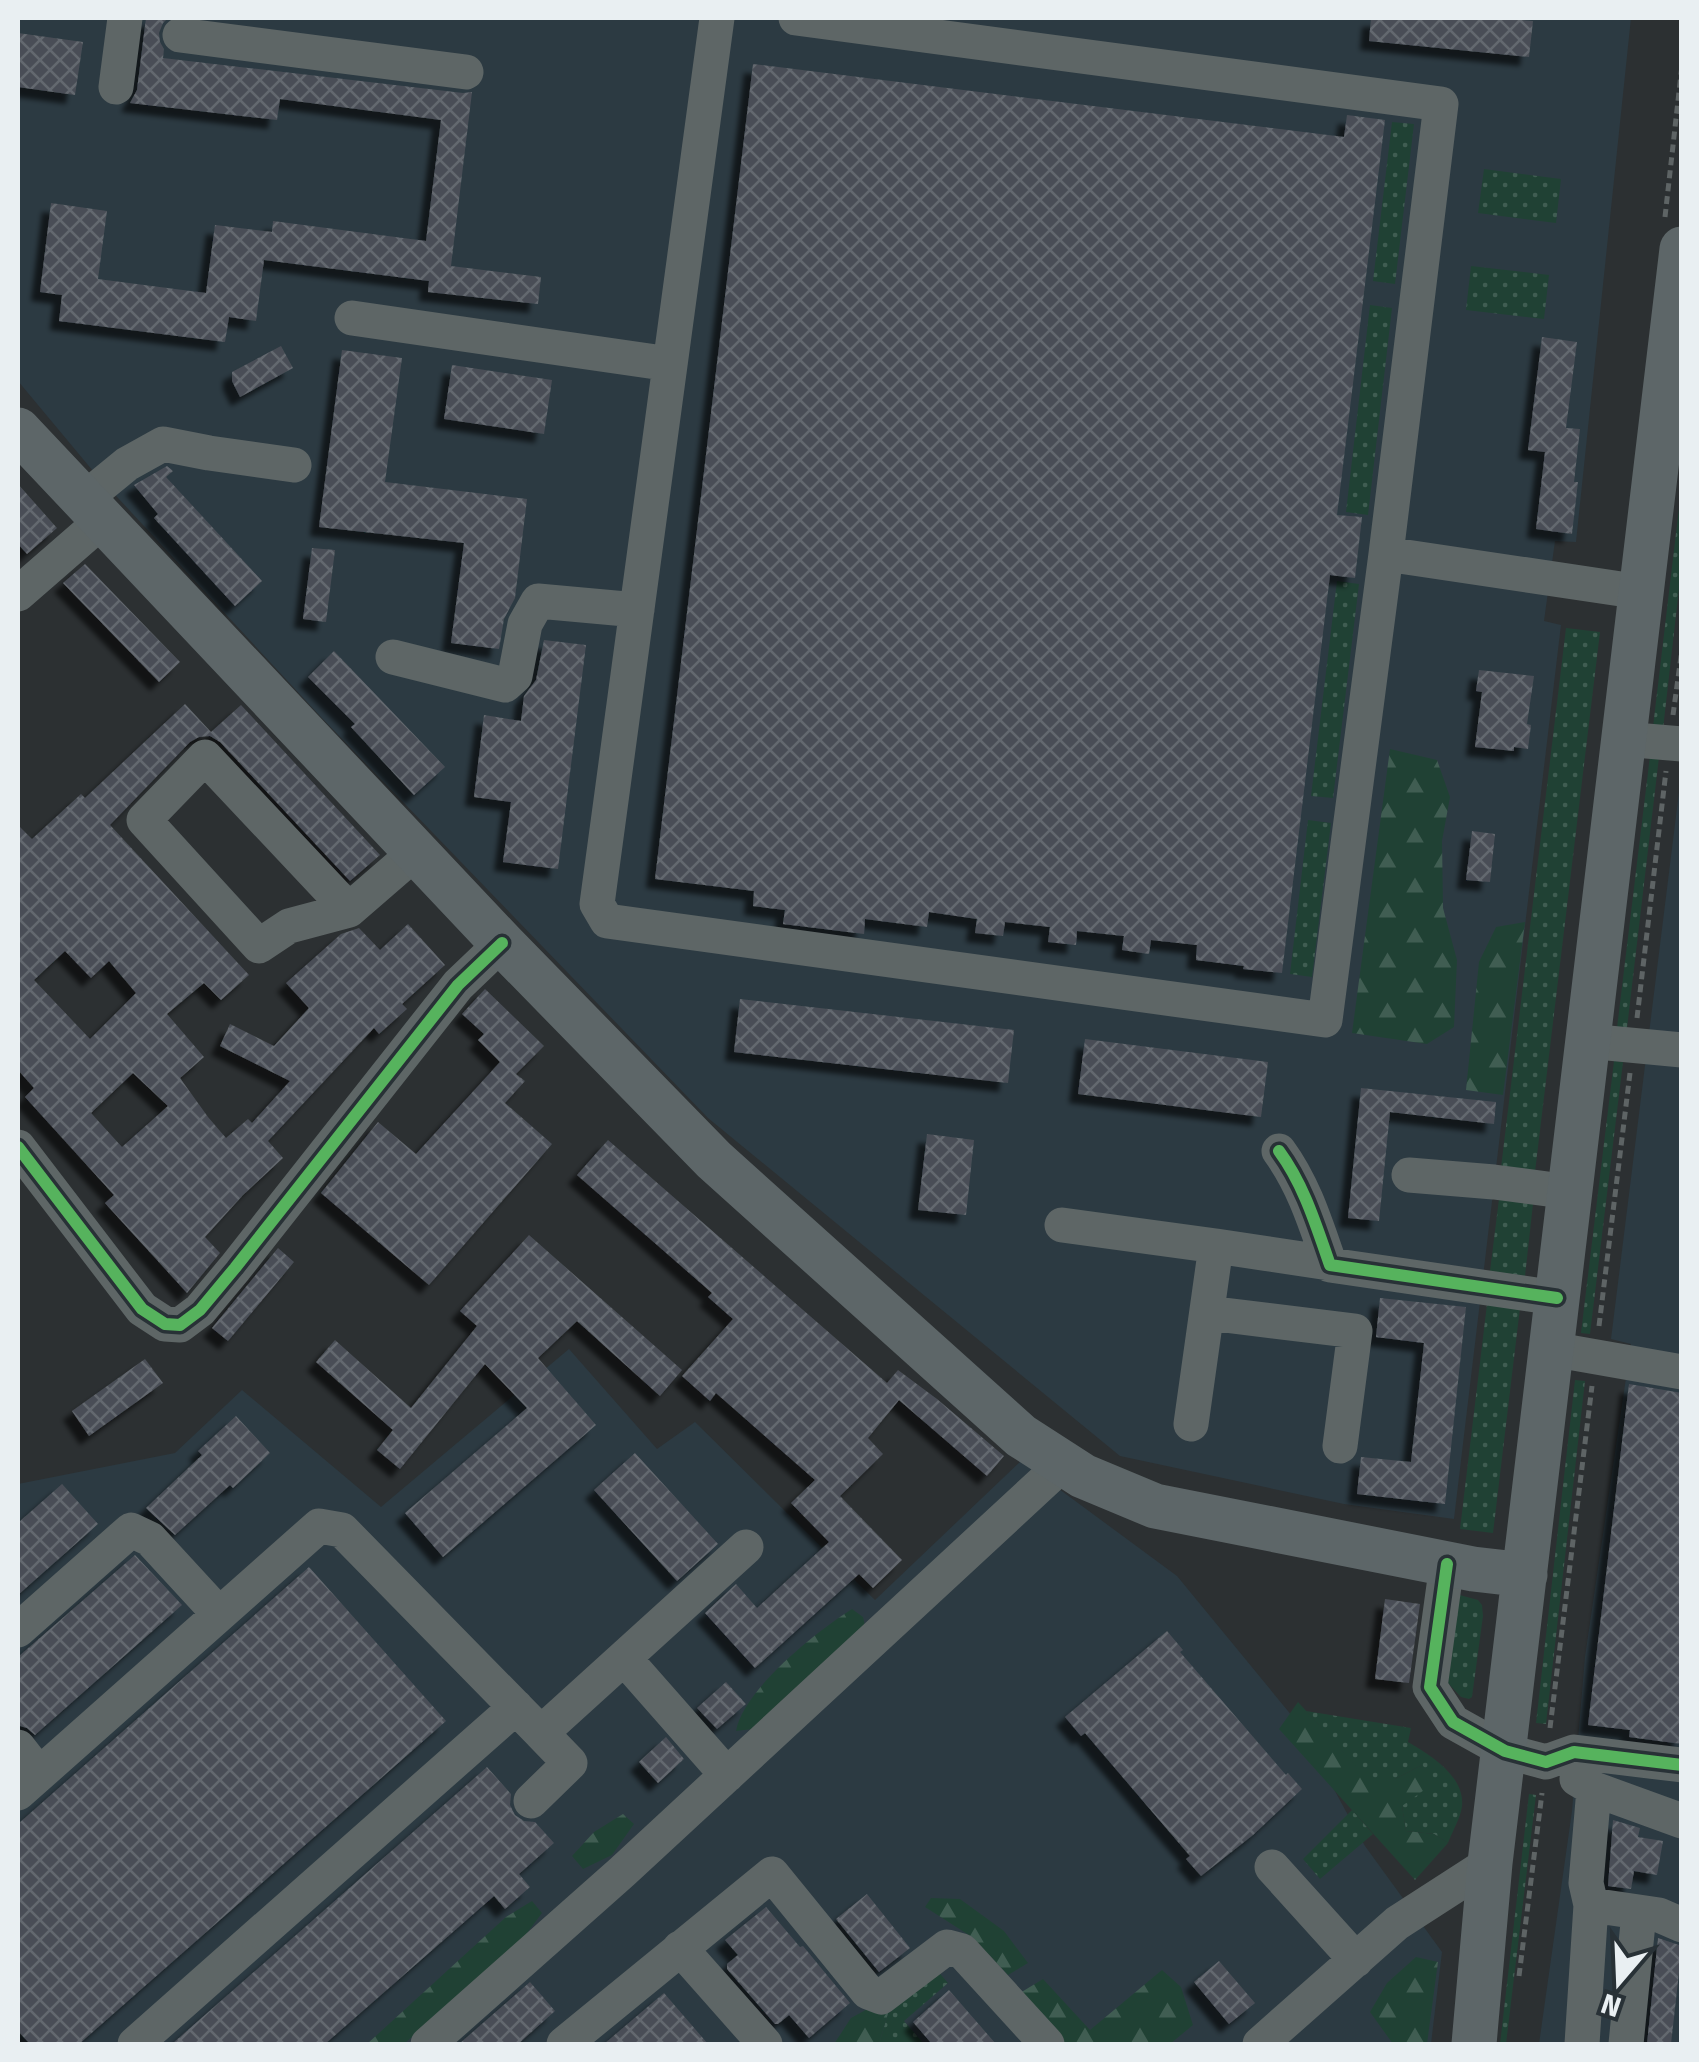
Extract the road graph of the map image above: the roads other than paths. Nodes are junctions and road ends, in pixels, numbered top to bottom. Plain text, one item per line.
1 (125, 18) edge
2 (718, 18) edge
3 (796, 18) edge
4 (302, 34) edge
5 (180, 35) dead end
6 (466, 72) dead end
7 (116, 87) dead end
8 (1682, 249) edge
9 (352, 318) dead end
10 (670, 364) junction
11 (18, 430) edge
12 (1670, 441) edge
13 (294, 465) dead end
14 (93, 510) junction
15 (1386, 554) junction
16 (1640, 592) junction
17 (18, 594) edge
18 (637, 610) junction
19 (393, 657) dead end
20 (1623, 738) junction
21 (1682, 744) edge
22 (416, 852) junction
23 (349, 910) junction
24 (502, 943) junction
25 (1588, 1041) junction
26 (1682, 1050) edge
27 (18, 1147) edge
28 (1278, 1151) dead end
29 (1409, 1175) dead end
30 (1570, 1192) junction
31 (1062, 1225) dead end
32 (1216, 1246) junction
33 (1329, 1263) junction
34 (1557, 1298) junction
35 (1208, 1313) junction
36 (1551, 1349) junction
37 (1682, 1372) edge
38 (1191, 1424) dead end
39 (1340, 1446) dead end
40 (1064, 1463) junction
41 (746, 1547) dead end
42 (1447, 1564) junction
43 (1524, 1575) junction
44 (220, 1614) junction
45 (18, 1630) edge
46 (624, 1658) junction
47 (516, 1707) junction
48 (541, 1733) junction
49 (1525, 1756) junction
50 (1682, 1765) edge
51 (25, 1771) edge
52 (727, 1775) junction
53 (1594, 1789) junction
54 (531, 1801) dead end
55 (1676, 1819) edge
56 (1490, 1863) junction
57 (1272, 1866) dead end
58 (1591, 1906) junction
59 (1660, 1918) edge
60 (680, 1948) junction
61 (1356, 1960) junction
62 (135, 2044) edge
63 (428, 2044) edge
64 (564, 2044) edge
65 (765, 2044) edge
66 (1047, 2044) edge
67 (1260, 2044) edge
68 (1474, 2044) edge
69 (1582, 2044) edge
70 (1626, 2044) edge

1 - 7 street
2 - 10 street
3 - 15 street
4 - 5 street
4 - 6 street
8 - 12 main road
9 - 10 street
10 - 18 street
11 - 14 main road
12 - 16 main road
13 - 14 street
14 - 17 street
14 - 22 main road
15 - 16 street
15 - 18 street
16 - 20 main road
18 - 19 street
20 - 21 street
20 - 25 main road
22 - 23 street
22 - 24 main road
23 - 23 street
24 - 27 street
24 - 40 main road
25 - 26 street
25 - 30 main road
28 - 33 street
29 - 30 street
30 - 34 main road
31 - 32 street
32 - 33 street
32 - 35 street
33 - 34 street
34 - 36 main road
35 - 38 street
35 - 39 street
36 - 37 street
36 - 43 main road
40 - 42 main road
40 - 52 street
41 - 46 street
42 - 43 main road
42 - 49 street
43 - 49 main road
44 - 45 street
44 - 47 street
44 - 51 street
46 - 48 street
46 - 52 street
47 - 48 street
47 - 62 street
48 - 54 street
49 - 50 street
49 - 53 street
49 - 56 main road
52 - 63 street
53 - 55 street
53 - 58 street
56 - 61 street
56 - 68 main road
57 - 61 street
58 - 59 street
58 - 69 street
59 - 70 street
60 - 64 street
60 - 65 street
60 - 66 street
61 - 67 street

